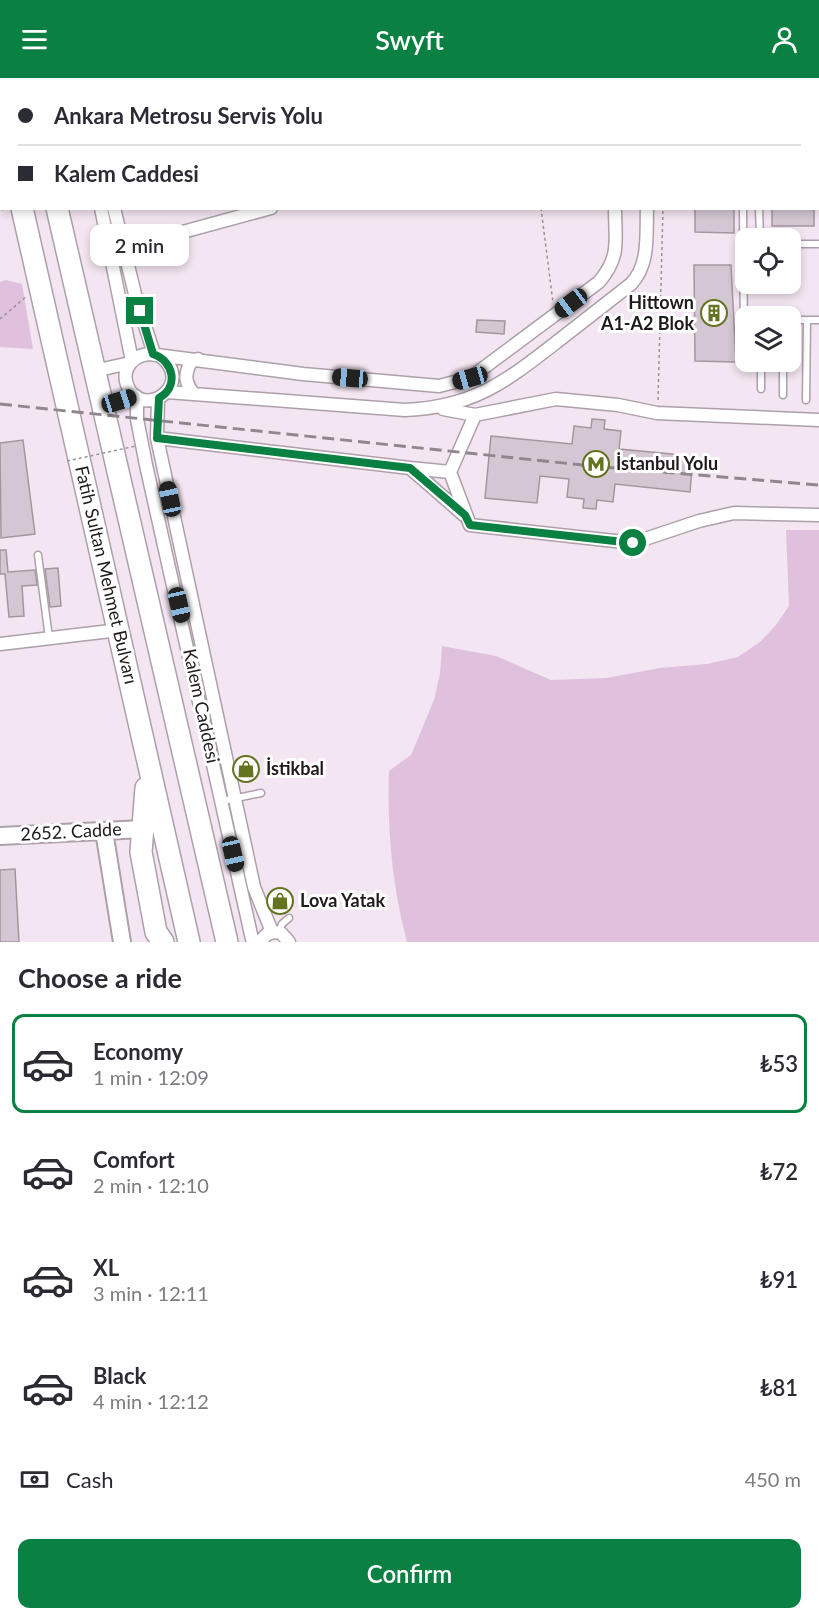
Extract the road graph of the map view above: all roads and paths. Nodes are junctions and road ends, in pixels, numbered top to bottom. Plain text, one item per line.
1 (57, 210) edge
2 (101, 210) edge
3 (114, 210) edge
4 (264, 210) edge
5 (542, 210) edge
6 (615, 210) edge
7 (647, 210) edge
8 (663, 210) edge
9 (743, 210) edge
10 (759, 210) edge
11 (21, 211) edge
12 (744, 228) edge
13 (760, 228) edge
14 (801, 244) edge
15 (819, 244) edge
16 (124, 248) junction
17 (41, 289) junction
18 (550, 305) dead end
19 (0, 319) edge
20 (801, 320) edge
21 (807, 320) junction
22 (819, 320) edge
23 (157, 355) junction
24 (198, 359) junction
25 (131, 362) junction
26 (94, 371) junction
27 (761, 372) edge
28 (783, 372) edge
29 (761, 389) dead end
30 (194, 394) junction
31 (163, 395) junction
32 (783, 395) dead end
33 (137, 397) junction
34 (806, 400) dead end
35 (103, 407) junction
36 (438, 408) junction
37 (657, 413) junction
38 (475, 415) junction
39 (819, 420) edge
40 (157, 438) junction
41 (136, 446) dead end
42 (67, 461) dead end
43 (410, 468) junction
44 (450, 472) junction
45 (465, 515) junction
46 (819, 515) edge
47 (38, 555) dead end
48 (119, 630) junction
49 (49, 639) junction
50 (0, 644) edge
51 (148, 766) junction
52 (261, 794) dead end
53 (228, 800) junction
54 (143, 829) junction
55 (104, 831) junction
56 (0, 836) edge
57 (289, 918) dead end
58 (275, 932) junction
59 (122, 942) edge
60 (163, 942) edge
61 (189, 942) edge
62 (227, 942) edge
63 (259, 942) edge
64 (289, 942) edge

1 - 26 highway, Fatih Sultan Mehmet Bulvarı
2 - 25 street
3 - 16 street
4 - 16 street
5 - 18 path
6 - 24 street
7 - 36 street
8 - 37 path
9 - 12 lane
10 - 13 lane
11 - 17 highway, Fatih Sultan Mehmet Bulvarı
14 - 15 lane
16 - 23 street
17 - 19 path
17 - 48 highway, Fatih Sultan Mehmet Bulvarı
20 - 21 lane
21 - 22 lane
21 - 34 lane
23 - 24 street
23 - 25 street
23 - 31 street
24 - 30 street
25 - 26 street
25 - 33 street
26 - 35 highway, Fatih Sultan Mehmet Bulvarı
27 - 29 lane
28 - 32 lane
30 - 31 street
30 - 36 street
31 - 33 street
31 - 40 street, Kalem Caddesi
33 - 35 street
33 - 53 street, Kalem Caddesi
35 - 62 highway, Fatih Sultan Mehmet Bulvarı
36 - 38 street
37 - 38 street
37 - 39 street
38 - 44 street
40 - 43 street
40 - 53 street, Kalem Caddesi
41 - 42 path, bridge
43 - 44 street
43 - 45 street
44 - 45 street
45 - 46 street
47 - 49 lane
48 - 49 street
48 - 51 highway, Fatih Sultan Mehmet Bulvarı
49 - 50 street
51 - 54 highway
51 - 61 highway, Fatih Sultan Mehmet Bulvarı
52 - 53 lane
53 - 58 street, Kalem Caddesi
53 - 63 street, Kalem Caddesi
54 - 55 street, 2652. Cadde
54 - 60 highway
55 - 56 street, 2652. Cadde
55 - 59 street
57 - 58 lane
58 - 63 street
58 - 64 street

